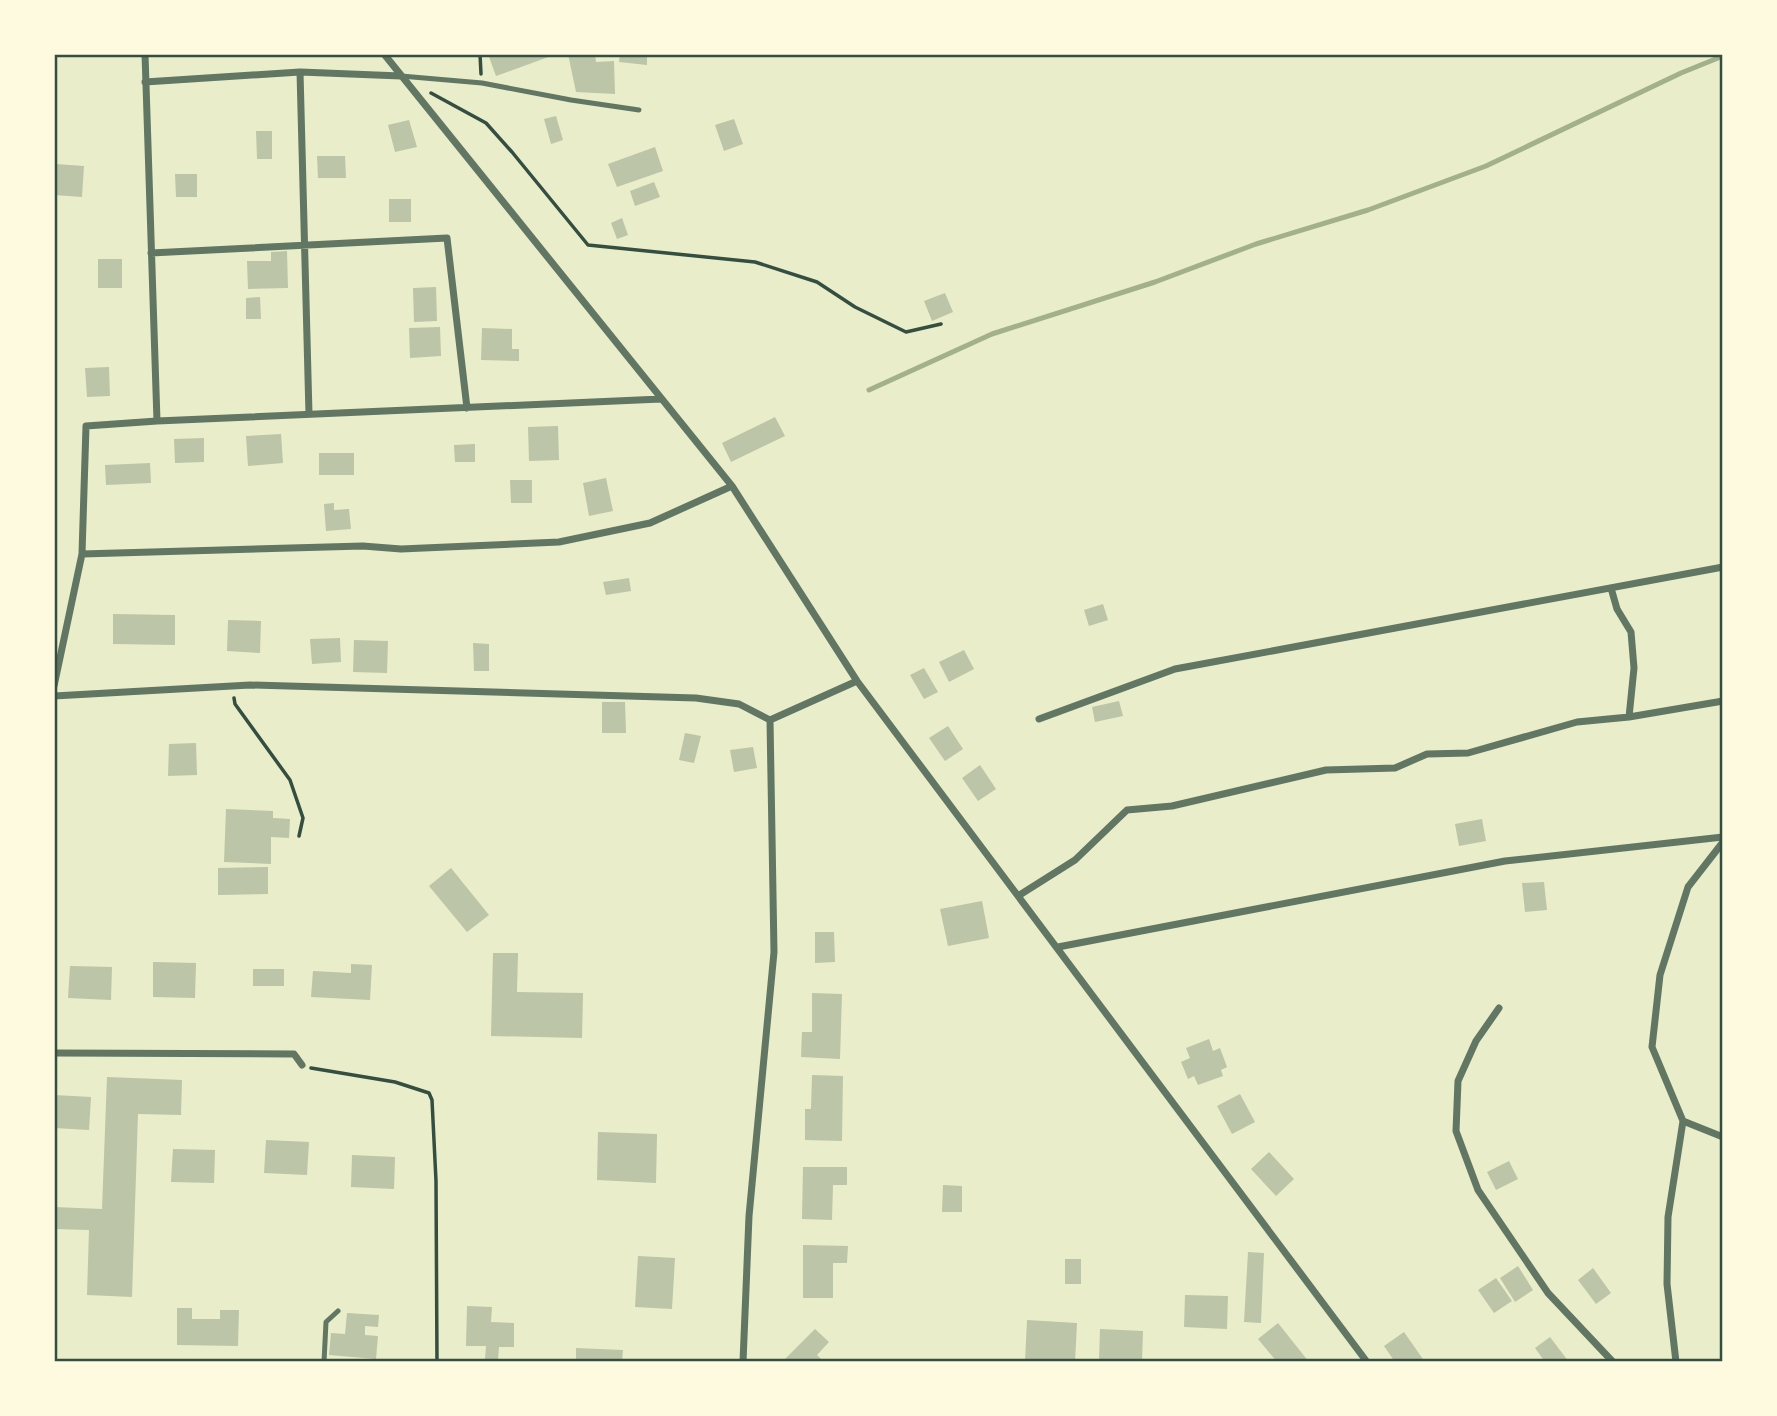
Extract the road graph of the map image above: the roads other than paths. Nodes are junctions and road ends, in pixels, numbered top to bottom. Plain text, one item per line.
1 (145, 54) edge
2 (384, 54) edge
3 (300, 72) junction
4 (401, 76) junction
5 (145, 82) junction
6 (639, 110) dead end
7 (305, 244) junction
8 (151, 253) junction
9 (661, 399) junction
10 (467, 408) junction
11 (309, 414) junction
12 (157, 421) junction
13 (732, 486) junction
14 (82, 554) junction
15 (1723, 567) edge
16 (1611, 588) junction
17 (857, 681) junction
18 (54, 687) edge
19 (54, 696) edge
20 (1723, 701) edge
21 (1629, 717) junction
22 (1039, 719) dead end
23 (770, 720) junction
24 (1723, 840) edge
25 (1018, 896) junction
26 (1058, 947) junction
27 (1499, 1008) dead end
28 (54, 1053) edge
29 (302, 1065) road end
30 (1683, 1121) junction
31 (1723, 1137) edge
32 (338, 1311) dead end
33 (324, 1362) edge
34 (743, 1362) edge
35 (1367, 1362) edge
36 (1613, 1362) edge
37 (1675, 1362) edge

1 - 5 street
2 - 4 street
3 - 4 street
3 - 5 street
3 - 7 street
4 - 6 lane
4 - 9 street
5 - 8 street
7 - 8 street
7 - 10 street
7 - 11 street
8 - 12 street
9 - 10 street
9 - 13 street
10 - 11 street
11 - 12 street
12 - 14 street
13 - 14 street
13 - 17 street
14 - 18 street
15 - 16 street
16 - 21 street
16 - 22 street
17 - 23 street
17 - 25 street
19 - 23 street
20 - 21 street
21 - 25 street
23 - 34 street
24 - 26 street
24 - 30 street
25 - 26 street
26 - 35 street
27 - 36 street
28 - 29 street
30 - 31 street
30 - 37 street
32 - 33 lane

